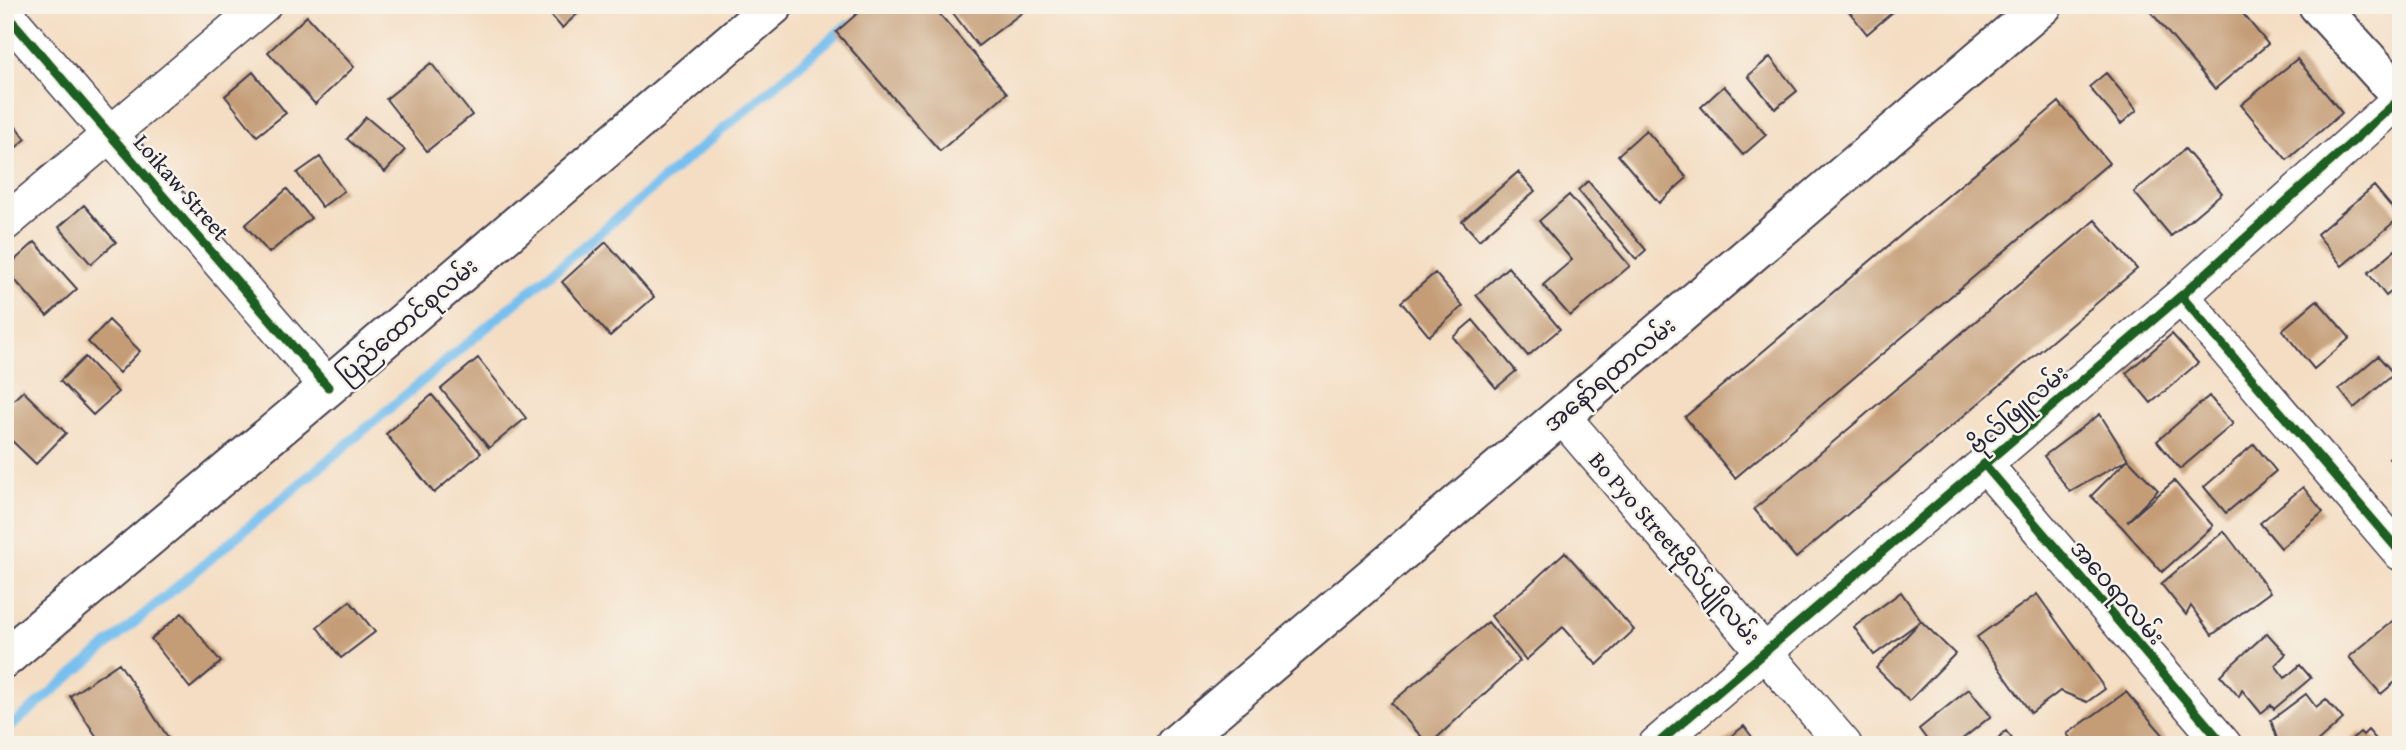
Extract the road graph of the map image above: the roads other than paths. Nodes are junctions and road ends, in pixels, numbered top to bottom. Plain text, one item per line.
1 (263, 5) edge
2 (774, 5) edge
3 (2043, 5) edge
4 (2318, 5) edge
5 (5, 13) edge
6 (2401, 97) edge
7 (111, 134) junction
8 (5, 223) edge
9 (2181, 296) junction
10 (328, 387) junction
11 (1561, 415) junction
12 (1984, 464) junction
13 (2401, 553) edge
14 (1764, 652) junction
15 (5, 658) edge
16 (1175, 745) edge
17 (1656, 745) edge
18 (1844, 745) edge
19 (2224, 745) edge

1 - 7 street
2 - 10 main road, ပြည်ထောင်စုလမ်း
3 - 11 main road, အနော်ရထာလမ်း
4 - 6 main road
5 - 7 street, Loikaw Street
6 - 9 street, ဗိုလ်ဖြူလမ်း
7 - 8 street
7 - 10 street, Loikaw Street
9 - 12 street, ဗိုလ်ဖြူလမ်း
9 - 13 street
10 - 15 main road, ပြည်ထောင်စုလမ်း
11 - 14 street, Bo Pyo Streetဗိုလ်ပျိုလမ်း
11 - 16 main road, အနော်ရထာလမ်း
12 - 14 street, ဗိုလ်ဖြူလမ်း
12 - 19 street, အဝေရာလမ်း
14 - 17 street, ဗိုလ်ဖြူလမ်း
14 - 18 street, Bo Pyo Streetဗိုလ်ပျိုလမ်း

